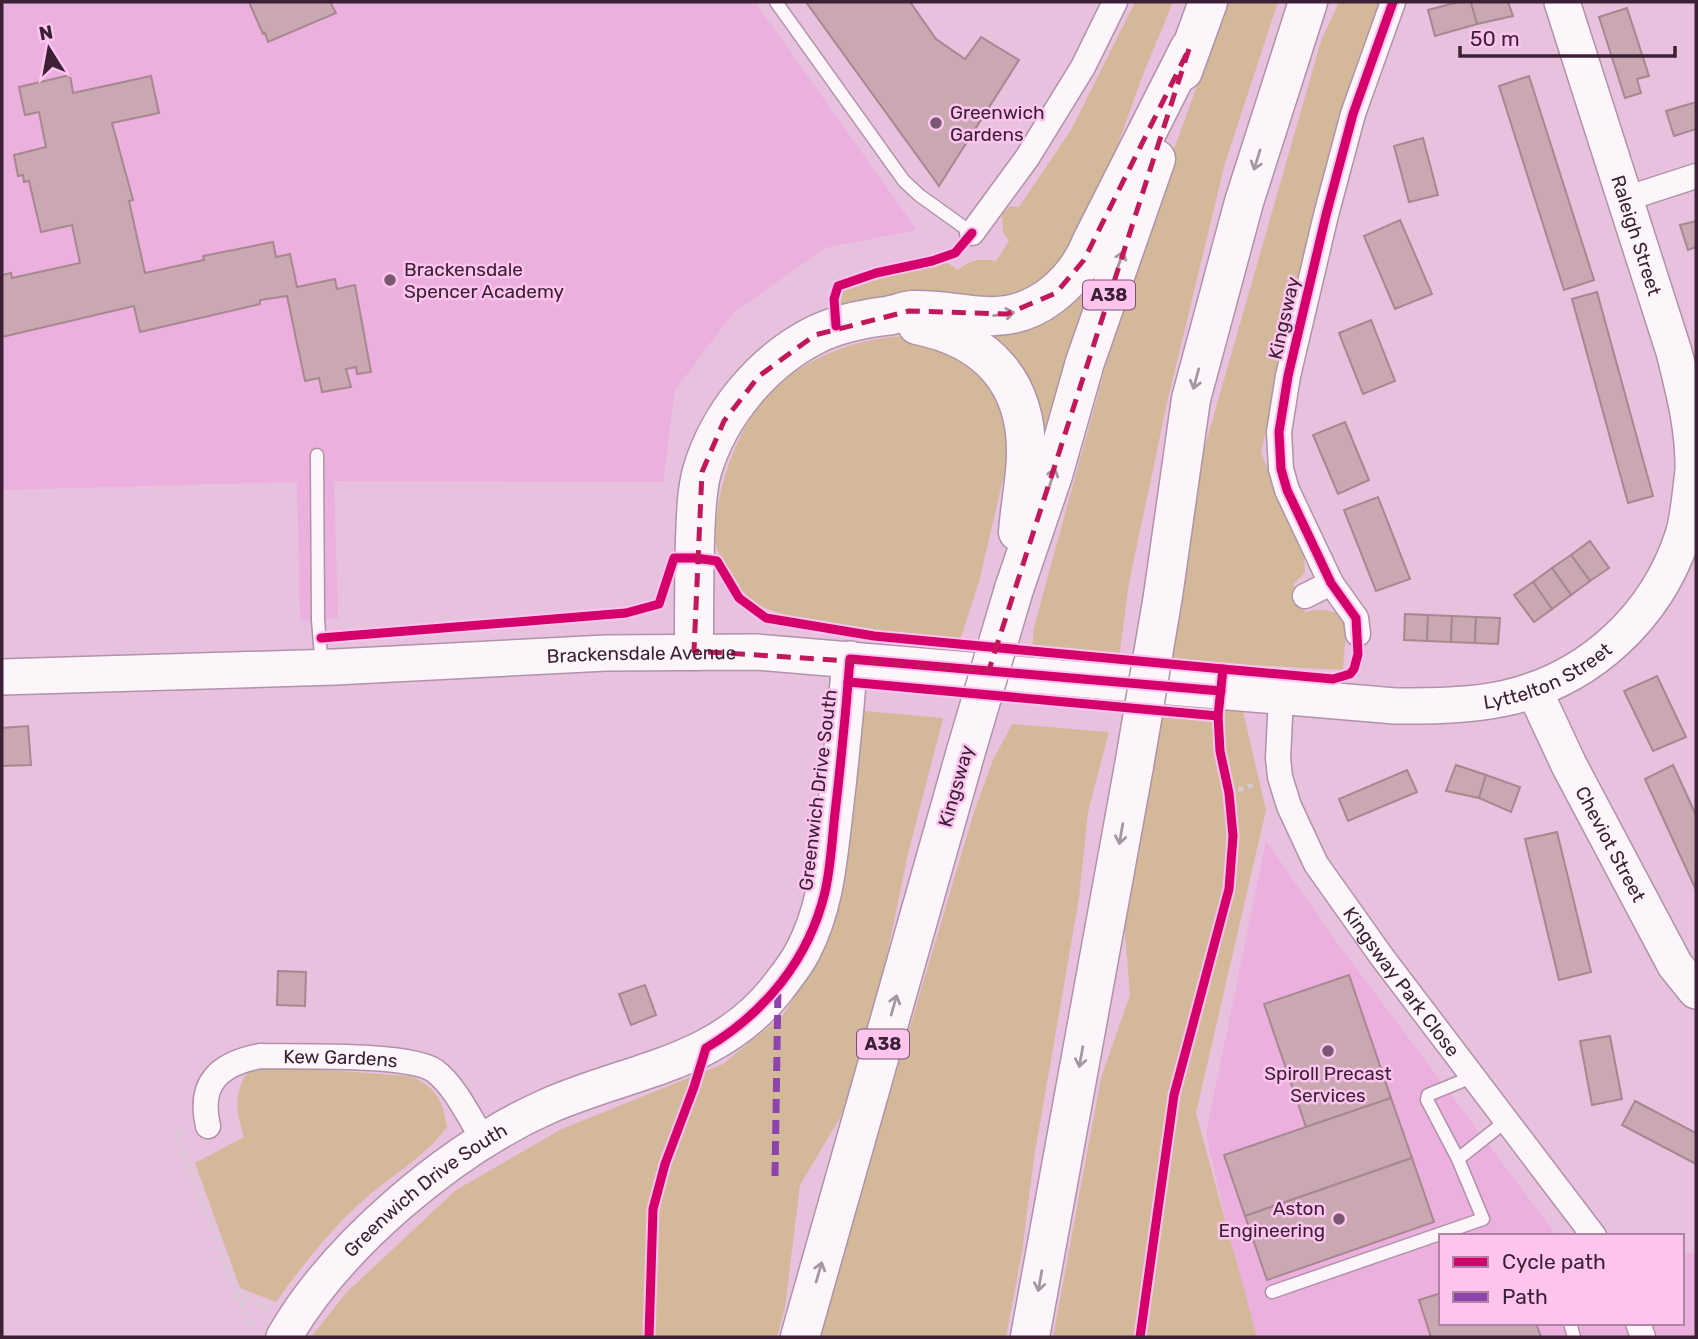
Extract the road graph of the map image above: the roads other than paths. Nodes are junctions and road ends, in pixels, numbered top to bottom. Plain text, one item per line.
1 (776, 2) edge
2 (1115, 2) edge
3 (1208, 2) edge
4 (1308, 2) edge
5 (1325, 2) edge
6 (1393, 2) edge
7 (1562, 2) edge
8 (1189, 49) junction
9 (1274, 106) junction
10 (1696, 176) edge
11 (1625, 199) junction
12 (972, 233) joint
13 (888, 316) junction
14 (317, 454) dead end
15 (1695, 472) edge
16 (1331, 583) junction
17 (1014, 584) junction
18 (1305, 596) dead end
19 (1358, 634) dead end
20 (694, 651) junction
21 (850, 659) junction
22 (322, 667) junction
23 (2, 677) edge
24 (1534, 690) junction
25 (1281, 697) junction
26 (1696, 991) edge
27 (1472, 1077) junction
28 (1506, 1121) junction
29 (208, 1126) road end
30 (484, 1141) junction
31 (1458, 1159) junction
32 (1439, 1234) edge
33 (1440, 1234) edge
34 (1592, 1234) edge
35 (1272, 1292) dead end
36 (289, 1329) edge
37 (800, 1337) edge
38 (1030, 1337) edge

1 - 12 lane
2 - 12 street
3 - 8 highway, Kingsway / A38
4 - 9 highway
5 - 9 highway
6 - 16 street, Kingsway
7 - 11 street, Raleigh Street
13 -> 8 highway
17 -> 8 highway, Kingsway / A38
9 -> 38 highway, bridge
10 - 11 street
11 - 15 street, Raleigh Street
13 - 17 highway
13 - 20 highway
14 - 22 lane
15 - 24 street, Lyttelton Street
16 - 18 street
16 - 19 street, Kingsway
37 -> 17 highway, Kingsway / A38, bridge
20 - 21 street, Brackensdale Avenue
20 - 22 street, Brackensdale Avenue
21 - 25 street, Brackensdale Avenue
21 - 30 street, Greenwich Drive South
22 - 23 street, Brackensdale Avenue
24 - 25 street, Lyttelton Street
24 - 26 street, Cheviot Street
25 - 27 street, Kingsway Park Close
27 - 28 street, Kingsway Park Close
27 - 31 lane
28 - 31 lane
28 - 34 street, Kingsway Park Close
29 - 30 street, Kew Gardens
30 - 36 street, Greenwich Drive South
31 - 33 lane
32 - 35 lane

